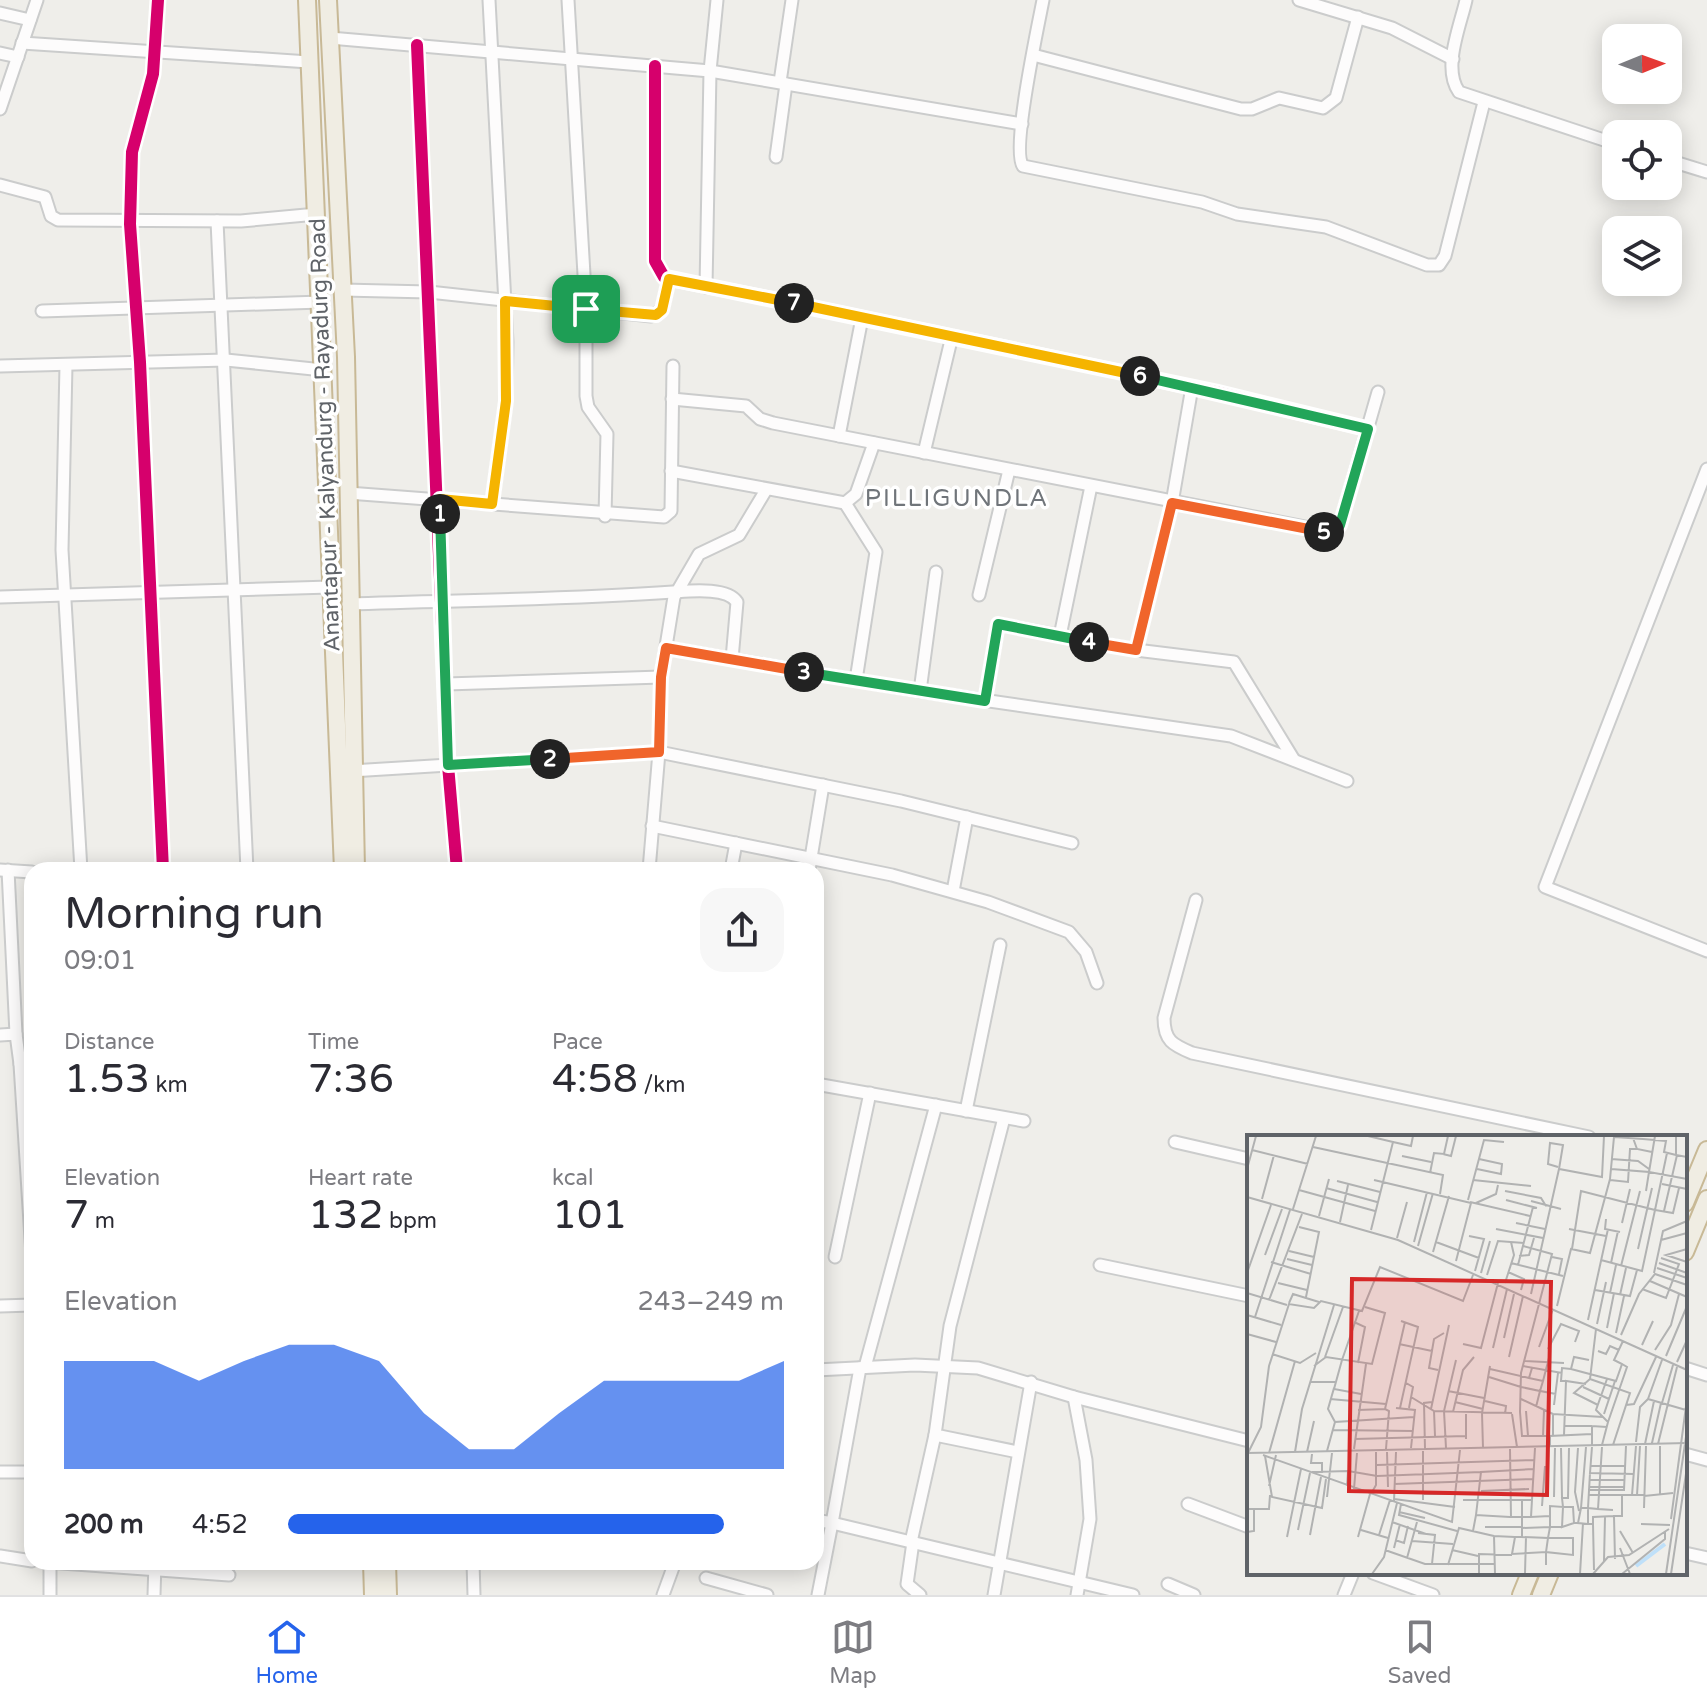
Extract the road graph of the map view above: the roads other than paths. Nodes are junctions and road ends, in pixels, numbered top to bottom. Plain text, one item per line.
1 (37, 0) edge
2 (158, 0) edge
3 (307, 0) edge
4 (328, 0) edge
5 (489, 0) edge
6 (568, 0) edge
7 (717, 0) edge
8 (792, 0) edge
9 (1043, 0) edge
10 (1299, 0) edge
11 (1466, 0) edge
12 (0, 13) edge
13 (1358, 17) junction
14 (30, 20) junction
15 (330, 38) junction
16 (22, 43) junction
17 (417, 45) junction
18 (155, 51) junction
19 (489, 51) junction
20 (0, 53) edge
21 (1033, 55) junction
22 (18, 57) junction
23 (573, 58) junction
24 (1453, 59) junction
25 (309, 62) junction
26 (655, 66) junction
27 (710, 71) junction
28 (783, 83) junction
29 (1, 101) edge
30 (1484, 102) junction
31 (1022, 124) junction
32 (1602, 140) edge
33 (776, 157) dead end
34 (1682, 164) edge
35 (1707, 172) edge
36 (0, 185) edge
37 (317, 214) junction
38 (130, 219) junction
39 (217, 221) junction
40 (669, 279) junction
41 (706, 287) junction
42 (343, 290) junction
43 (429, 292) junction
44 (505, 301) junction
45 (321, 302) junction
46 (222, 304) junction
47 (136, 307) junction
48 (586, 309) junction
49 (42, 311) dead end
50 (862, 318) junction
51 (952, 336) junction
52 (226, 360) junction
53 (140, 362) junction
54 (66, 365) junction
55 (0, 366) edge
56 (673, 366) dead end
57 (323, 370) junction
58 (1192, 387) junction
59 (1378, 392) dead end
60 (672, 399) junction
61 (1368, 429) junction
62 (839, 436) junction
63 (874, 443) junction
64 (924, 453) junction
65 (1707, 469) edge
66 (1009, 470) junction
67 (671, 471) junction
68 (1091, 486) junction
69 (766, 490) junction
70 (348, 493) junction
71 (440, 499) junction
72 (845, 503) junction
73 (1172, 503) junction
74 (492, 504) junction
75 (605, 516) junction
76 (936, 572) dead end
77 (330, 587) junction
78 (235, 588) junction
79 (150, 591) junction
80 (677, 592) junction
81 (64, 594) junction
82 (979, 595) dead end
83 (0, 597) edge
84 (443, 600) junction
85 (348, 604) junction
86 (1060, 636) junction
87 (666, 648) junction
88 (1136, 650) junction
89 (732, 659) junction
90 (661, 677) junction
91 (856, 680) junction
92 (446, 684) junction
93 (920, 691) junction
94 (985, 701) junction
95 (659, 752) junction
96 (1294, 760) junction
97 (448, 765) junction
98 (346, 772) junction
99 (1347, 781) dead end
100 (823, 785) junction
101 (967, 817) junction
102 (652, 826) junction
103 (736, 843) junction
104 (1072, 843) dead end
105 (81, 862) edge
106 (163, 862) edge
107 (247, 862) edge
108 (343, 862) edge
109 (355, 862) edge
110 (456, 862) edge
111 (650, 862) edge
112 (732, 862) edge
113 (803, 862) edge
114 (810, 862) edge
115 (824, 867) edge
116 (4, 870) edge
117 (24, 871) edge
118 (953, 891) junction
119 (1196, 900) dead end
120 (1000, 945) dead end
121 (1707, 951) edge
122 (1097, 983) dead end
123 (16, 1034) junction
124 (0, 1035) edge
125 (24, 1058) edge
126 (824, 1085) edge
127 (870, 1093) junction
128 (936, 1105) junction
129 (966, 1111) junction
130 (1004, 1118) junction
131 (1024, 1121) dead end
132 (1580, 1135) edge
133 (1175, 1142) dead end
134 (1707, 1150) edge
135 (1247, 1159) edge
136 (1692, 1169) edge
137 (1687, 1193) edge
138 (1707, 1199) edge
139 (1702, 1226) edge
140 (1687, 1249) edge
141 (835, 1257) dead end
142 (1100, 1265) dead end
143 (1247, 1296) edge
144 (24, 1305) edge
145 (0, 1306) edge
146 (863, 1368) junction
147 (945, 1369) junction
148 (1687, 1369) edge
149 (824, 1370) edge
150 (1707, 1375) edge
151 (1031, 1382) junction
152 (1074, 1397) junction
153 (935, 1435) junction
154 (1247, 1440) edge
155 (1018, 1452) junction
156 (1687, 1455) edge
157 (1707, 1460) edge
158 (0, 1472) edge
159 (24, 1472) edge
160 (1188, 1504) dead end
161 (824, 1522) edge
162 (832, 1523) junction
163 (1247, 1526) edge
164 (912, 1542) junction
165 (1687, 1553) edge
166 (0, 1556) edge
167 (1707, 1558) edge
168 (24, 1560) edge
169 (999, 1563) junction
170 (824, 1564) edge
171 (48, 1570) edge
172 (154, 1570) edge
173 (187, 1570) edge
174 (372, 1570) edge
175 (387, 1570) edge
176 (473, 1570) edge
177 (672, 1570) edge
178 (823, 1570) edge
179 (229, 1575) dead end
180 (1352, 1575) edge
181 (1378, 1575) edge
182 (1529, 1575) edge
183 (1549, 1575) edge
184 (706, 1578) dead end
185 (1079, 1581) junction
186 (1168, 1584) dead end
187 (50, 1595) edge
188 (154, 1595) edge
189 (373, 1595) edge
190 (388, 1595) edge
191 (474, 1595) edge
192 (663, 1595) edge
193 (767, 1595) edge
194 (818, 1595) edge
195 (920, 1595) edge
196 (994, 1595) edge
197 (1077, 1595) edge
198 (1133, 1595) edge
199 (1194, 1595) edge
200 (1344, 1595) edge
201 (1433, 1595) edge
202 (1521, 1595) edge
203 (1541, 1595) edge

1 - 14 street
2 - 18 street
3 - 25 highway, Anantapur - Kalyandurg - Rayadurg Road
4 - 15 highway, Anantapur - Kalyandurg - Rayadurg Road
5 - 19 street
6 - 23 street
7 - 27 street
8 - 28 street
9 - 21 street
10 - 13 street
11 - 24 street
12 - 14 street
13 - 21 street
13 - 24 street
14 - 16 street
15 - 17 street
15 - 42 highway, Anantapur - Kalyandurg - Rayadurg Road
16 - 18 street
16 - 22 street
17 - 19 street
17 - 43 street
18 - 25 street
18 - 38 street
19 - 23 street
19 - 44 street
20 - 22 street
21 - 31 street
22 - 29 street
23 - 26 street
23 - 48 street
24 - 30 street
25 - 37 highway, Anantapur - Kalyandurg - Rayadurg Road
26 - 27 street
26 - 40 street
27 - 28 street
27 - 41 street
28 - 31 street
28 - 33 street
30 - 31 street
30 - 32 street
34 - 35 street
36 - 38 street
37 - 39 street
37 - 45 highway, Anantapur - Kalyandurg - Rayadurg Road
38 - 39 street
38 - 47 street
39 - 46 street
40 - 41 street
40 - 48 street
41 - 50 street
42 - 43 street
42 - 70 highway, Anantapur - Kalyandurg - Rayadurg Road
43 - 44 street
43 - 71 street
44 - 48 street
44 - 74 street
45 - 46 street
45 - 57 highway, Anantapur - Kalyandurg - Rayadurg Road
46 - 47 street
46 - 52 street
47 - 49 street
47 - 53 street
48 - 75 street
50 - 51 street
50 - 62 street
51 - 58 street
51 - 64 street
52 - 53 street
52 - 57 street
52 - 78 street
53 - 54 street
53 - 79 street
54 - 55 street
54 - 81 street
56 - 60 street
57 - 77 highway, Anantapur - Kalyandurg - Rayadurg Road
58 - 61 street
58 - 73 street
59 - 61 street
60 - 62 street
60 - 67 street
61 - 73 street
62 - 63 street
63 - 64 street
63 - 72 street
64 - 66 street
65 - 121 street
66 - 68 street
66 - 82 street
67 - 69 street
67 - 75 street
68 - 73 street
68 - 86 street
69 - 72 street
69 - 80 street
70 - 71 street
70 - 85 highway, Anantapur - Kalyandurg - Rayadurg Road
71 - 74 street
71 - 84 street
72 - 91 street
73 - 88 street
74 - 75 street
76 - 93 street
77 - 78 street
77 - 98 highway, Anantapur - Kalyandurg - Rayadurg Road
78 - 79 street
78 - 107 street
79 - 81 street
79 - 106 street
80 - 84 street
80 - 87 street
80 - 89 street
81 - 83 street
81 - 105 street
84 - 85 street
84 - 92 street
85 - 98 highway, Anantapur - Kalyandurg - Rayadurg Road
86 - 88 street
86 - 94 street
87 - 89 street
87 - 90 street
88 - 96 street
89 - 91 street
90 - 92 street
90 - 95 street
91 - 93 street
92 - 97 street
93 - 94 street
94 - 96 street
95 - 97 street
95 - 100 street
95 - 102 street
96 - 99 street
97 - 98 street
97 - 110 street
98 - 108 highway, Anantapur - Kalyandurg - Rayadurg Road
98 - 109 highway, Anantapur - Kalyandurg - Rayadurg Road
100 - 101 street
100 - 114 street
101 - 104 street
101 - 118 street
102 - 103 street
102 - 111 street
103 - 112 street
103 - 113 street
115 - 118 street
116 - 117 street
116 - 123 street
118 - 122 street
119 - 132 street
120 - 129 street
123 - 124 street
123 - 125 street
126 - 127 street
127 - 128 street
127 - 141 street
128 - 129 street
128 - 146 street
129 - 130 street
130 - 131 street
130 - 147 street
133 - 135 street
134 - 136 highway
136 - 137 highway
138 - 139 highway
139 - 140 highway
142 - 143 street
144 - 145 street
146 - 147 street
146 - 149 street
146 - 162 street
147 - 151 street
147 - 153 street
148 - 150 street
151 - 152 street
151 - 155 street
152 - 154 street
152 - 185 street
153 - 155 street
153 - 164 street
155 - 169 street
156 - 157 street
158 - 159 street
160 - 163 street
161 - 162 street
162 - 164 street
162 - 170 street
164 - 169 street
164 - 195 street
165 - 167 street
166 - 168 street
169 - 185 street
169 - 196 street
171 - 187 street
172 - 188 street
173 - 179 street
174 - 189 highway
175 - 190 highway
176 - 191 street
177 - 192 street
178 - 194 street
180 - 200 street
181 - 201 street
182 - 202 highway
183 - 203 highway
184 - 193 street
185 - 197 street
185 - 198 street
186 - 199 street

